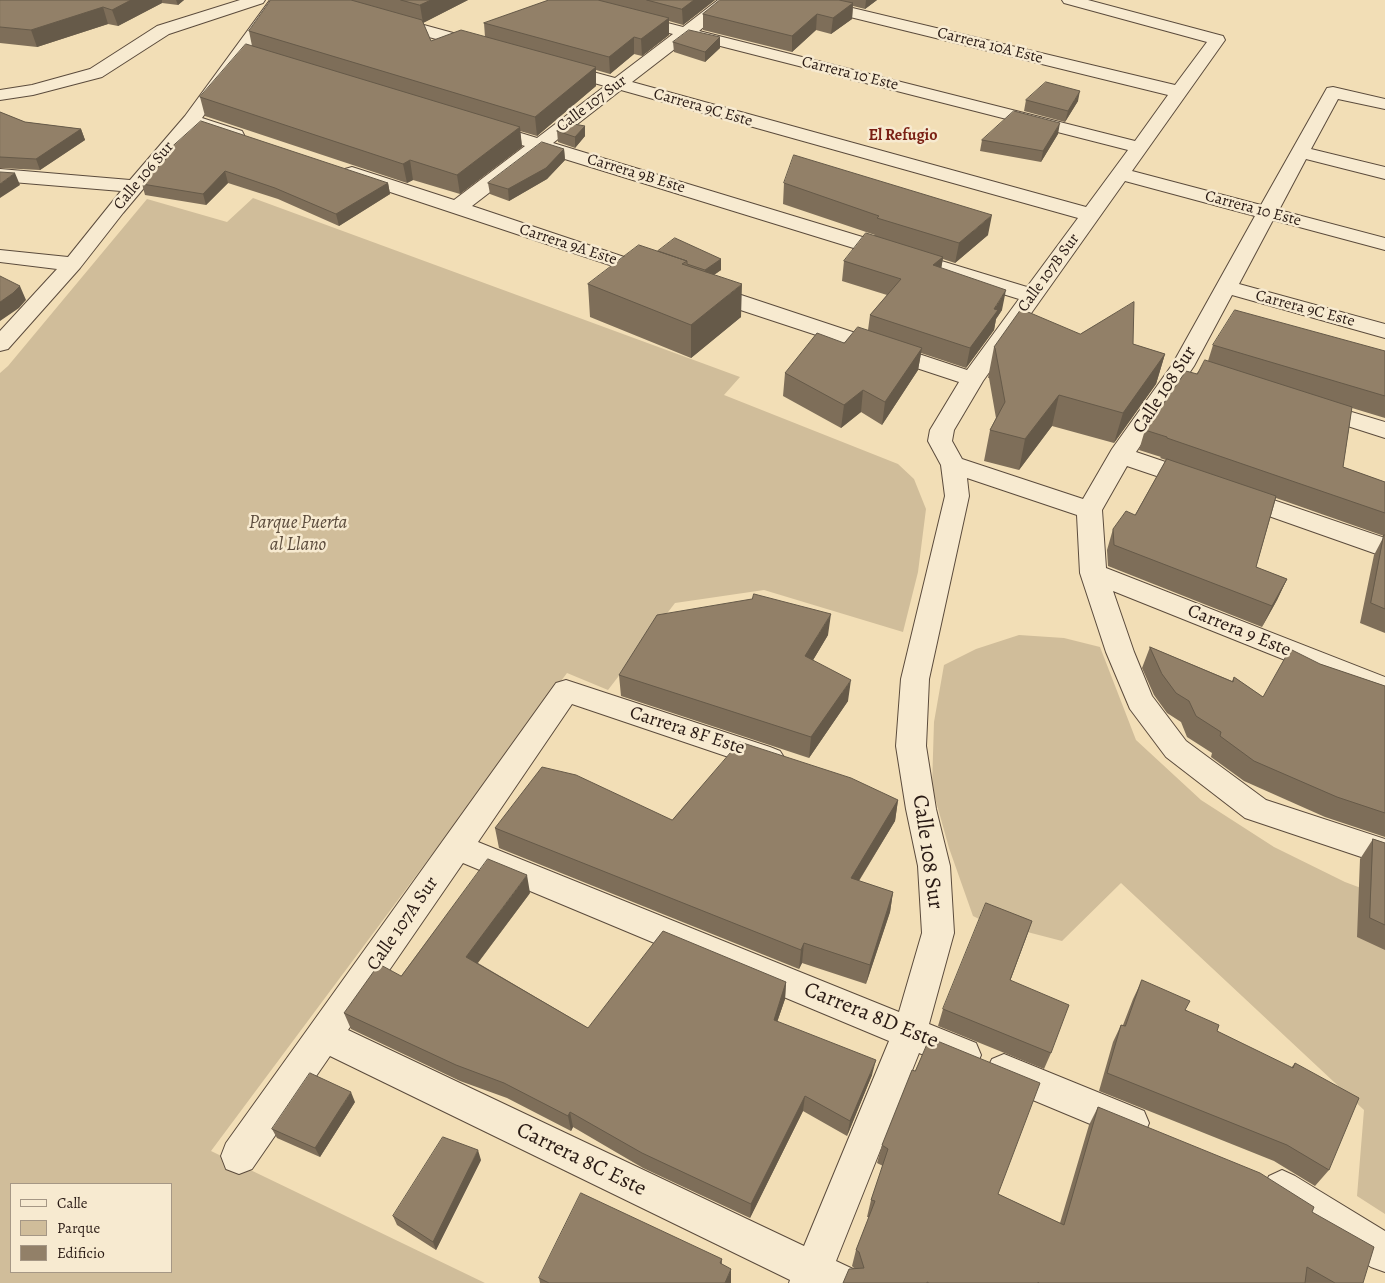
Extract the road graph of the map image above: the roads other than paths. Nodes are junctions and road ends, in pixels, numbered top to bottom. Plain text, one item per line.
1 (257, 0) edge
2 (278, 0) edge
3 (559, 0) edge
4 (728, 0) edge
5 (799, 0) edge
6 (1070, 0) edge
7 (372, 16) edge
8 (686, 32) junction
9 (495, 50) edge
10 (239, 52) junction
11 (258, 58) edge
12 (542, 63) edge
13 (618, 84) junction
14 (1180, 92) junction
15 (0, 95) edge
16 (1385, 104) edge
17 (191, 120) junction
18 (464, 121) edge
19 (258, 142) edge
20 (540, 144) junction
21 (1140, 148) junction
22 (1301, 152) junction
23 (334, 167) edge
24 (1385, 173) edge
25 (1121, 174) junction
26 (0, 175) edge
27 (137, 186) junction
28 (457, 208) junction
29 (1267, 212) junction
30 (1091, 215) junction
31 (1385, 244) edge
32 (0, 256) edge
33 (73, 264) junction
34 (1226, 287) junction
35 (1033, 296) junction
36 (1385, 331) edge
37 (0, 344) edge
38 (972, 379) junction
39 (1293, 401) edge
40 (1385, 430) edge
41 (1121, 455) junction
42 (953, 465) junction
43 (1089, 510) junction
44 (1385, 548) edge
45 (1093, 573) junction
46 (925, 638) joint
47 (1385, 689) edge
48 (566, 691) joint
49 (792, 766) edge
50 (457, 847) junction
51 (1385, 852) edge
52 (910, 1032) junction
53 (324, 1036) junction
54 (1159, 1134) edge
55 (239, 1156) dead end
56 (1260, 1176) edge
57 (1385, 1253) edge
58 (820, 1279) edge

1 - 15 street
2 - 10 street, Calle 106 Sur
3 - 8 street, Carrera 10 Este
4 - 8 street, Calle 107 Sur
5 - 14 street, Carrera 10A Este
6 - 14 street, Calle 107B Sur
7 - 9 street
8 - 13 street, Calle 107 Sur
8 - 21 street, Carrera 10 Este
10 - 11 street
10 - 17 street, Calle 106 Sur
12 - 13 street, Carrera 9C Este
13 - 20 street, Calle 107 Sur
13 - 30 street, Carrera 9C Este
14 - 21 street, Calle 107B Sur
16 - 22 street, Calle 108 Sur
17 - 19 street
17 - 27 street, Calle 106 Sur
18 - 20 street, Carrera 9B Este
20 - 28 street, Calle 107 Sur
20 - 35 street, Carrera 9B Este
21 - 25 street, Calle 107B Sur
22 - 24 street
22 - 29 street, Calle 108 Sur
23 - 28 street, Carrera 9A Este
25 - 29 street, Carrera 10 Este
25 - 30 street, Calle 107B Sur
26 - 27 street
27 - 33 street, Calle 106 Sur
28 - 38 street, Carrera 9A Este
29 - 31 street, Carrera 10 Este
29 - 34 street, Calle 108 Sur
30 - 35 street, Calle 107B Sur
32 - 33 street
33 - 37 street, Calle 106 Sur
34 - 36 street, Carrera 9C Este
34 - 41 street, Calle 108 Sur
35 - 38 street, Calle 107B Sur
38 - 42 street, Calle 107B Sur
39 - 40 street
41 - 43 street, Calle 108 Sur
41 - 44 street
42 - 43 street
42 - 46 street, Calle 107B Sur
43 - 45 street
45 - 47 street, Carrera 9 Este
45 - 51 street
46 - 52 street, Calle 108 Sur
48 - 49 street, Carrera 8F Este
48 - 50 street, Calle 107A Sur
50 - 52 street, Carrera 8D Este
50 - 53 street, Calle 107A Sur
52 - 54 street, Carrera 8D Este
52 - 58 street, Calle 108 Sur
53 - 55 street, Calle 107A Sur
53 - 58 street, Carrera 8C Este
56 - 57 street

